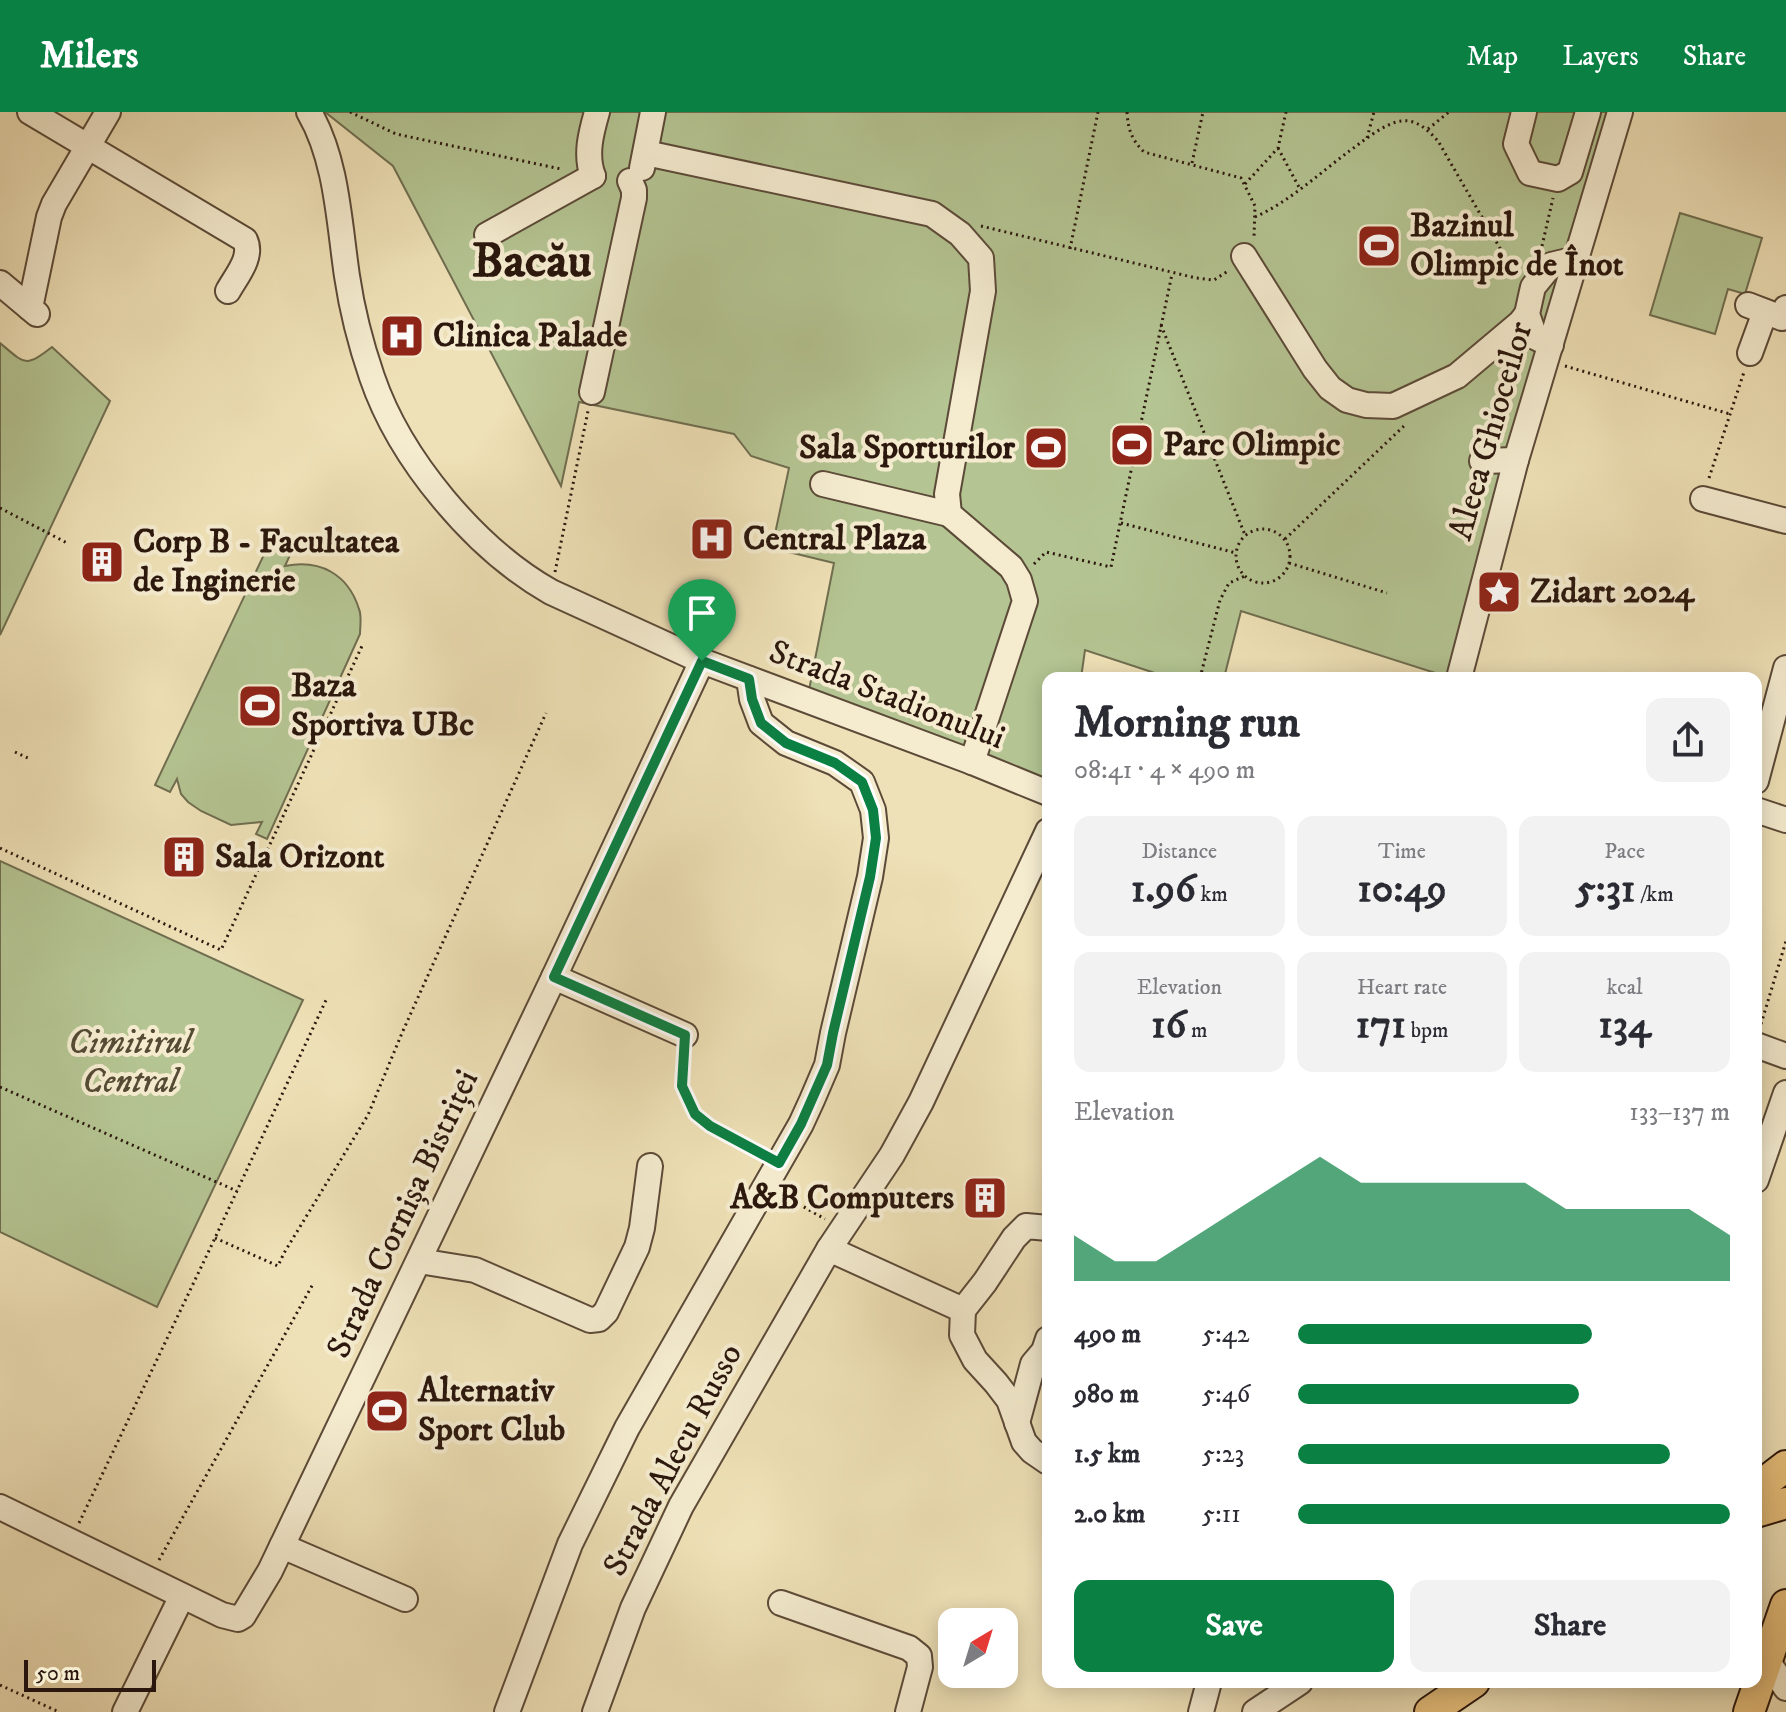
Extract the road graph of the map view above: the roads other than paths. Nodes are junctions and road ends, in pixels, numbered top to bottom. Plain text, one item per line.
1 (30, 112) edge
2 (108, 112) edge
3 (309, 112) edge
4 (597, 112) edge
5 (653, 112) edge
6 (1524, 112) edge
7 (1588, 112) edge
8 (1620, 112) edge
9 (87, 147) junction
10 (646, 153) junction
11 (593, 176) junction
12 (630, 181) junction
13 (487, 235) dead end
14 (1244, 256) road end
15 (1576, 259) junction
16 (0, 283) edge
17 (228, 291) dead end
18 (1766, 308) edge
19 (1527, 314) junction
20 (1548, 353) junction
21 (1750, 353) road end
22 (592, 392) road end
23 (1516, 460) junction
24 (1482, 461) dead end
25 (823, 484) dead end
26 (1703, 499) road end
27 (949, 514) junction
28 (1786, 521) edge
29 (702, 661) junction
30 (1786, 668) edge
31 (1461, 672) edge
32 (749, 679) junction
33 (1762, 758) edge
34 (972, 762) junction
35 (1042, 791) edge
36 (1762, 812) edge
37 (1786, 820) edge
38 (1042, 844) edge
39 (554, 977) junction
40 (685, 1035) road end
41 (1762, 1038) edge
42 (1786, 1056) edge
43 (1786, 1093) edge
44 (1764, 1133) edge
45 (650, 1166) dead end
46 (1042, 1227) edge
47 (835, 1239) junction
48 (419, 1261) junction
49 (963, 1310) junction
50 (1042, 1353) edge
51 (1017, 1423) junction
52 (1042, 1458) edge
53 (1786, 1466) edge
54 (1786, 1479) edge
55 (1762, 1484) edge
56 (1786, 1495) edge
57 (1786, 1503) edge
58 (0, 1507) edge
59 (1762, 1510) edge
60 (282, 1546) junction
61 (182, 1596) junction
62 (405, 1599) dead end
63 (781, 1603) dead end
64 (1786, 1605) edge
65 (1768, 1662) junction
66 (1762, 1678) edge
67 (1207, 1688) edge
68 (1291, 1688) edge
69 (1465, 1688) edge
70 (1758, 1688) edge
71 (1786, 1688) edge
72 (125, 1712) edge
73 (507, 1712) edge
74 (595, 1712) edge
75 (908, 1712) edge
76 (1201, 1712) edge
77 (1255, 1712) edge
78 (1430, 1712) edge
79 (1749, 1712) edge

1 - 9 street
2 - 9 street
3 - 29 street, Strada Stadionului
4 - 11 street
5 - 10 street
6 - 7 street
8 - 15 street, Aleea Ghioceilor
9 - 16 street
9 - 17 street
10 - 12 street
10 - 27 street
11 - 12 street
11 - 13 street
12 - 22 street
14 - 19 street
15 - 19 street
15 - 20 street, Aleea Ghioceilor
18 - 21 street
19 - 20 street
20 - 23 street, Aleea Ghioceilor
23 - 24 street
23 - 31 street, Aleea Ghioceilor
25 - 27 street
26 - 28 street
27 - 34 street
29 - 32 street, Strada Stadionului
29 - 39 street, Strada Cornișa Bistriței
30 - 33 street
32 - 34 street, Strada Stadionului
32 - 73 street
34 - 35 street, Strada Stadionului
36 - 37 street
38 - 47 street, Strada Alecu Russo
39 - 40 street
39 - 48 street, Strada Cornișa Bistriței
41 - 42 street
43 - 44 street
45 - 48 street
46 - 49 street
47 - 49 street
47 - 74 street, Strada Alecu Russo
48 - 60 street, Strada Cornișa Bistriței
49 - 51 street
50 - 51 street
51 - 52 street
53 - 55 main road
54 - 56 main road
57 - 59 main road
58 - 61 street
60 - 61 street, Strada Cornișa Bistriței
60 - 62 street
61 - 72 street
63 - 75 street
64 - 65 main road
65 - 66 main road
65 - 71 street
67 - 76 street
68 - 77 street
69 - 78 main road
70 - 79 main road

